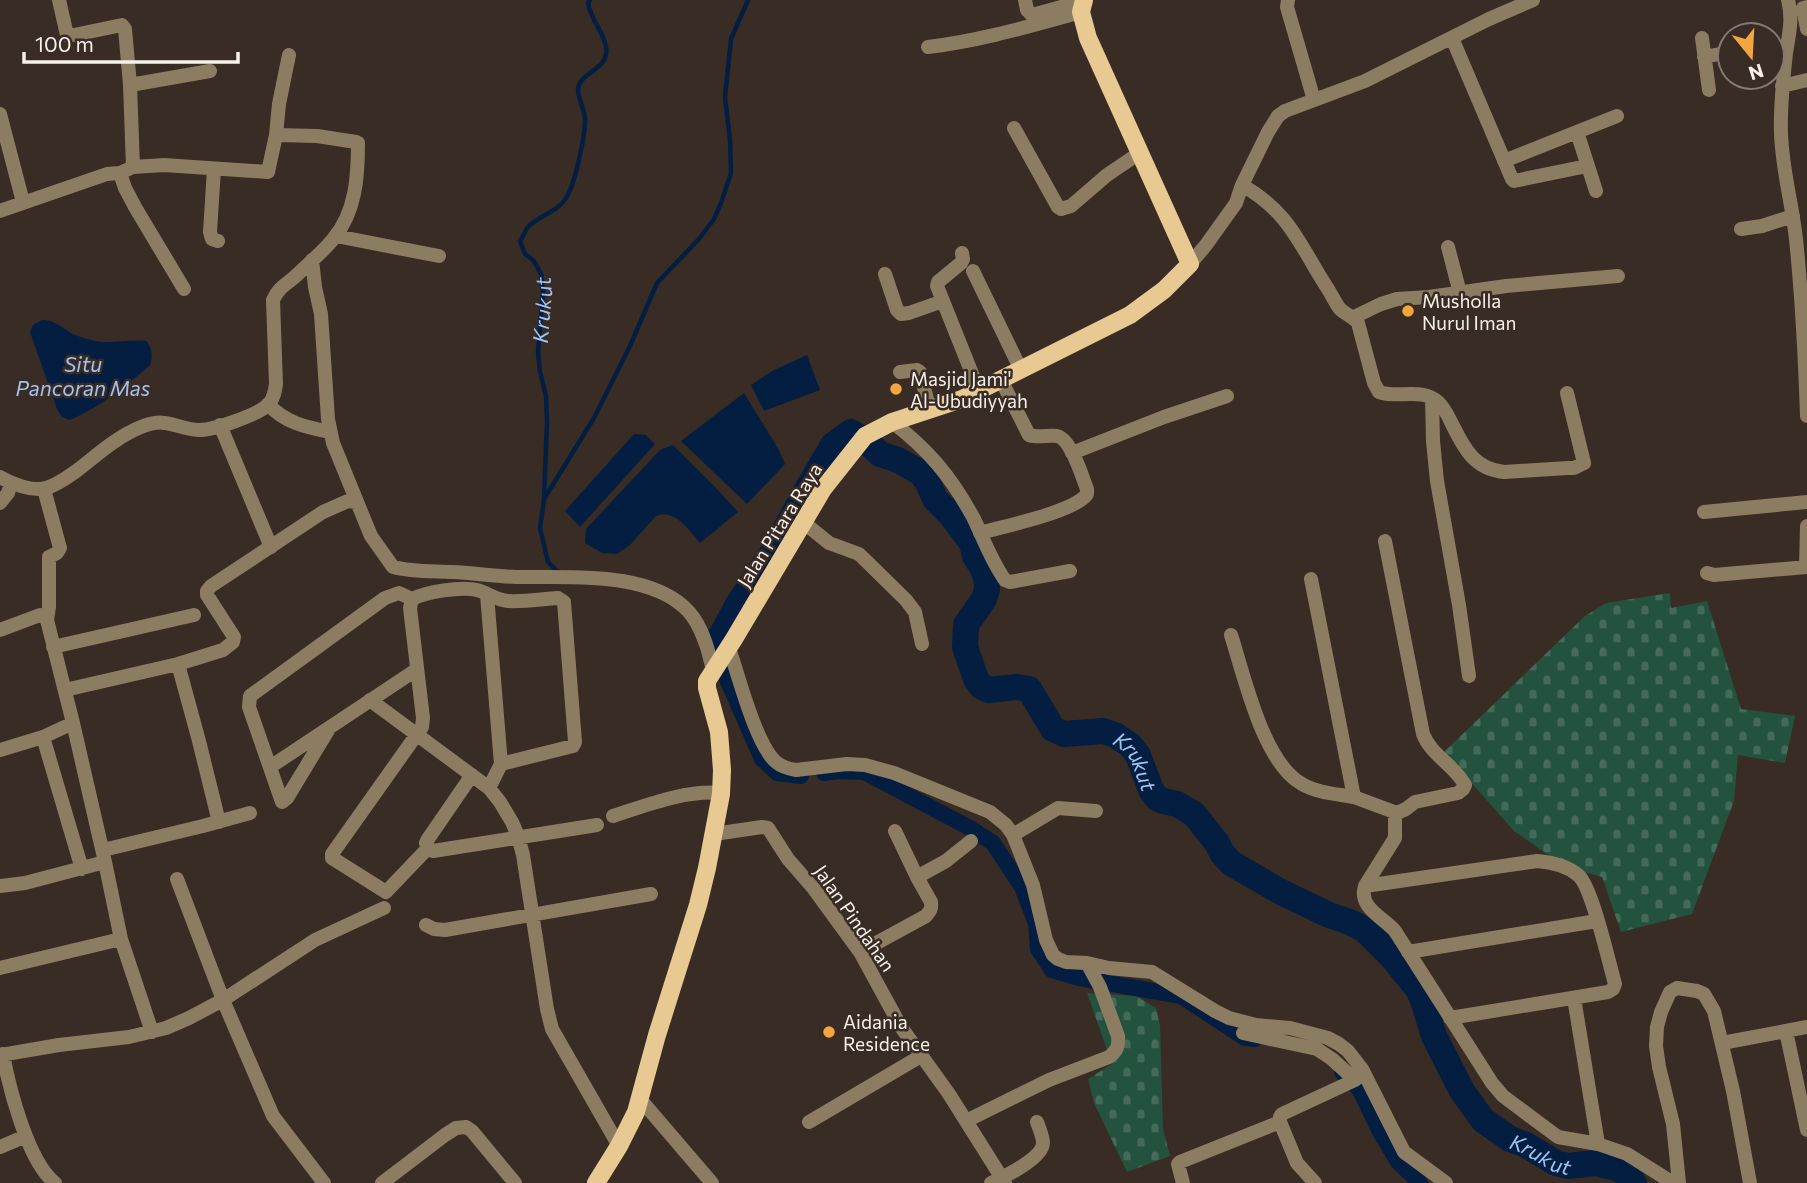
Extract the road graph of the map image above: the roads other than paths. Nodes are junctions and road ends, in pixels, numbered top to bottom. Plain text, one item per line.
1 (59, 0) edge
2 (1026, 0) edge
3 (1288, 0) edge
4 (1533, 0) edge
5 (1788, 0) edge
6 (1083, 4) edge
7 (1807, 7) edge
8 (1807, 29) edge
9 (1452, 38) junction
10 (1702, 38) dead end
11 (1788, 42) joint
12 (928, 47) dead end
13 (289, 55) dead end
14 (1716, 55) edge
15 (1704, 57) junction
16 (1786, 57) edge
17 (210, 71) dead end
18 (1807, 80) edge
19 (130, 85) junction
20 (1786, 85) edge
21 (1709, 90) dead end
22 (1782, 91) edge
23 (1314, 100) junction
24 (0, 114) edge
25 (1617, 116) dead end
26 (1014, 128) dead end
27 (1577, 132) junction
28 (276, 135) junction
29 (1141, 152) junction
30 (6, 161) edge
31 (1504, 161) junction
32 (1587, 166) junction
33 (214, 169) junction
34 (127, 170) junction
35 (1242, 185) junction
36 (1595, 191) dead end
37 (23, 202) junction
38 (0, 211) edge
39 (1793, 216) junction
40 (1741, 229) dead end
41 (335, 236) junction
42 (218, 241) dead end
43 (1448, 247) dead end
44 (1802, 247) edge
45 (962, 253) dead end
46 (439, 256) dead end
47 (313, 260) junction
48 (1190, 264) junction
49 (973, 271) dead end
50 (885, 274) dead end
51 (1618, 276) dead end
52 (184, 289) dead end
53 (1460, 293) junction
54 (943, 301) junction
55 (1354, 317) junction
56 (1806, 339) edge
57 (1021, 370) junction
58 (900, 372) dead end
59 (1001, 380) junction
60 (979, 391) junction
61 (1567, 393) dead end
62 (1227, 396) dead end
63 (1432, 398) junction
64 (268, 404) junction
65 (930, 411) junction
66 (1807, 416) edge
67 (892, 422) junction
68 (220, 425) junction
69 (330, 432) junction
70 (1072, 453) junction
71 (5, 480) edge
72 (44, 489) junction
73 (356, 502) junction
74 (1807, 502) edge
75 (0, 503) edge
76 (1704, 512) dead end
77 (803, 522) junction
78 (1807, 526) edge
79 (980, 533) junction
80 (1385, 541) dead end
81 (271, 547) junction
82 (1807, 567) edge
83 (1070, 571) dead end
84 (1707, 573) dead end
85 (1311, 579) dead end
86 (487, 595) junction
87 (412, 599) junction
88 (194, 615) dead end
89 (47, 620) junction
90 (0, 630) edge
91 (1231, 635) dead end
92 (922, 644) dead end
93 (53, 647) junction
94 (721, 660) junction
95 (177, 664) junction
96 (416, 670) junction
97 (1469, 676) dead end
98 (65, 690) junction
99 (370, 700) junction
100 (73, 723) junction
101 (330, 727) junction
102 (417, 736) junction
103 (43, 737) junction
104 (0, 750) edge
105 (501, 764) junction
106 (270, 767) junction
107 (472, 775) junction
108 (489, 788) junction
109 (721, 793) junction
110 (1354, 797) junction
111 (1096, 811) dead end
112 (250, 813) dead end
113 (1397, 813) junction
114 (613, 816) dead end
115 (219, 822) junction
116 (597, 825) dead end
117 (895, 831) dead end
118 (714, 834) junction
119 (1013, 835) junction
120 (518, 836) junction
121 (971, 841) dead end
122 (428, 848) junction
123 (104, 856) junction
124 (82, 869) junction
125 (916, 877) junction
126 (177, 879) dead end
127 (0, 886) edge
128 (1365, 886) junction
129 (651, 894) dead end
130 (384, 908) dead end
131 (532, 914) junction
132 (1598, 921) junction
133 (426, 925) dead end
134 (121, 939) junction
135 (860, 951) junction
136 (1408, 952) junction
137 (1088, 965) junction
138 (0, 968) edge
139 (1574, 998) junction
140 (223, 1000) junction
141 (1450, 1018) junction
142 (1807, 1027) edge
143 (1786, 1031) junction
144 (152, 1032) junction
145 (1243, 1033) dead end
146 (1722, 1043) junction
147 (1, 1054) edge
148 (921, 1056) junction
149 (640, 1099) junction
150 (966, 1121) junction
151 (809, 1122) dead end
152 (1037, 1122) dead end
153 (1280, 1122) junction
154 (1807, 1130) edge
155 (26, 1136) junction
156 (1598, 1144) junction
157 (619, 1146) junction
158 (0, 1147) edge
159 (1000, 1181) edge
160 (55, 1183) edge
161 (324, 1183) edge
162 (382, 1183) edge
163 (515, 1183) edge
164 (596, 1183) edge
165 (712, 1183) edge
166 (1183, 1183) edge
167 (1315, 1183) edge
168 (1446, 1183) edge
169 (1673, 1183) edge
170 (1679, 1183) edge
171 (1750, 1183) edge

1 - 19 street
2 - 6 street
3 - 23 street
4 - 9 street
5 - 11 street
6 - 12 street
6 - 29 main road
7 - 8 street
9 - 23 street
9 - 31 street
10 - 15 street
11 - 16 street
13 - 28 street
14 - 15 street
15 - 21 street
17 - 19 street
18 - 20 street
19 - 34 street
22 - 39 street
23 - 35 street
24 - 30 street
25 - 27 street
26 - 29 street
27 - 31 street
27 - 32 street
28 - 33 street
28 - 41 street
29 - 48 main road
30 - 37 street
31 - 32 street
32 - 36 street
33 - 34 street
33 - 42 street
34 - 37 street
34 - 52 street
35 - 48 street
35 - 55 street
37 - 38 street
39 - 40 street
39 - 44 street
41 - 46 street
41 - 47 street
43 - 53 street
44 - 56 street
45 - 54 street
47 - 64 street
47 - 69 street
48 - 57 main road, Jalan Pitara Raya
49 - 57 street
50 - 54 street
51 - 53 street
53 - 55 street
54 - 60 street
55 - 63 street
56 - 66 street
57 - 59 main road, Jalan Pitara Raya
58 - 65 street
59 - 60 main road, Jalan Pitara Raya
59 - 70 street
60 - 65 main road, Jalan Pitara Raya
61 - 63 street
62 - 70 street
63 - 97 street
64 - 68 street
64 - 69 street
65 - 67 main road, Jalan Pitara Raya
67 - 77 main road, Jalan Pitara Raya
67 - 79 street
68 - 72 street
68 - 81 street
69 - 73 street
70 - 79 street
71 - 72 street
71 - 75 street
72 - 89 street
73 - 81 street
73 - 94 street
74 - 76 street
77 - 92 street
77 - 94 main road, Jalan Pitara Raya
78 - 82 street
79 - 83 street
80 - 113 street
81 - 95 street
82 - 84 street
85 - 110 street
86 - 87 street
86 - 105 street
86 - 105 street
87 - 96 street
87 - 106 street
88 - 93 street
89 - 90 street
89 - 93 street
91 - 110 street
93 - 98 street
94 - 109 main road, Jalan Pitara Raya
94 - 119 street
95 - 98 street
95 - 115 street
96 - 99 street
96 - 102 street
98 - 100 street
99 - 101 street
99 - 102 street
100 - 103 street
100 - 123 street
101 - 106 street
101 - 106 street
102 - 107 street
102 - 122 street
103 - 104 street
103 - 124 street
105 - 108 street
107 - 108 street
107 - 122 street
108 - 120 street
109 - 114 street
109 - 118 main road, Jalan Pitara Raya
110 - 113 street
111 - 119 street
112 - 115 street
113 - 128 street
115 - 123 street
116 - 120 street
117 - 125 street
118 - 135 street, Jalan Pindahan
118 - 149 main road, Jalan Pitara Raya
119 - 137 street
120 - 122 street
120 - 131 street
121 - 125 street
123 - 124 street
123 - 134 street
124 - 127 street
125 - 135 street
126 - 140 street
128 - 132 street
128 - 136 street
129 - 131 street
130 - 140 street
131 - 133 street
131 - 157 street
132 - 136 street
132 - 139 street
134 - 138 street
134 - 144 street
135 - 148 street, Jalan Pindahan
136 - 141 street
137 - 150 street
137 - 168 street
139 - 141 street
139 - 156 street
140 - 144 street
140 - 161 street
141 - 156 street
142 - 143 street
143 - 146 street
143 - 154 street
144 - 147 street
145 - 153 street
146 - 170 street
146 - 171 street
147 - 155 street
148 - 150 street, Jalan Pindahan
148 - 151 street
149 - 157 main road, Jalan Pitara Raya
149 - 165 street
150 - 159 street, Jalan Pindahan
152 - 159 street
153 - 166 street
153 - 167 street
155 - 158 street
155 - 160 street
156 - 169 street
157 - 164 main road, Jalan Pitara Raya
162 - 163 street

